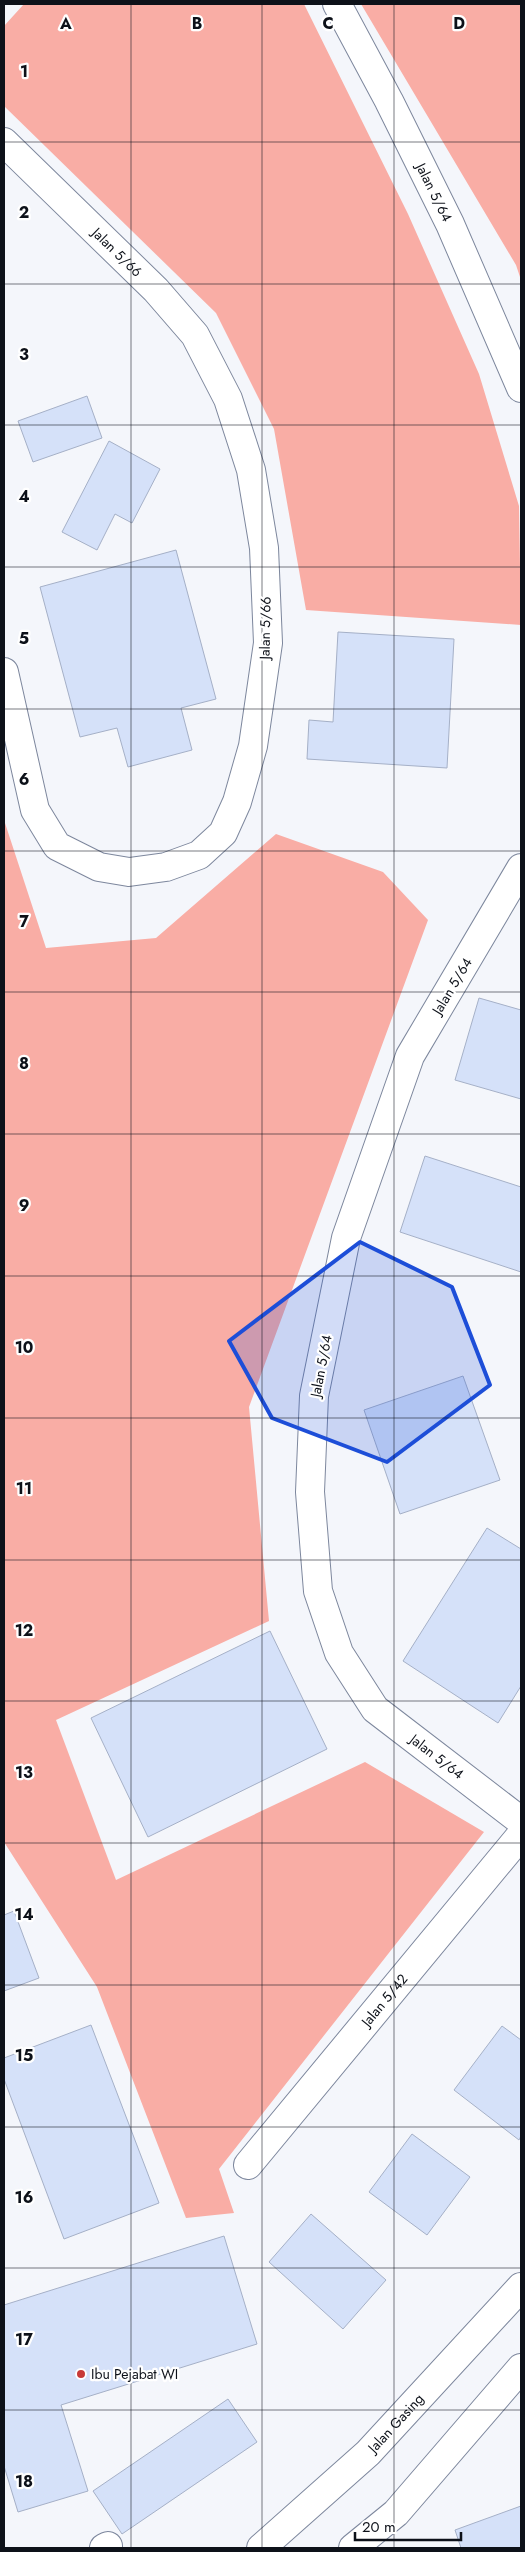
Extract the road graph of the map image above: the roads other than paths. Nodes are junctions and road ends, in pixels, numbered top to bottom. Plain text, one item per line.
1 (337, 4) edge
2 (4, 142) edge
3 (521, 388) edge
4 (4, 672) edge
5 (521, 868) edge
6 (521, 1821) edge
7 (521, 1835) edge
8 (248, 2165) dead end
9 (521, 2287) edge
10 (521, 2368) edge
11 (261, 2548) edge
12 (353, 2548) edge

1 - 3 street, Jalan 5/64
2 - 4 street, Jalan 5/66
5 - 6 street, Jalan 5/64
7 - 8 street, Jalan 5/42
9 - 11 street, Jalan Gasing
10 - 12 street

